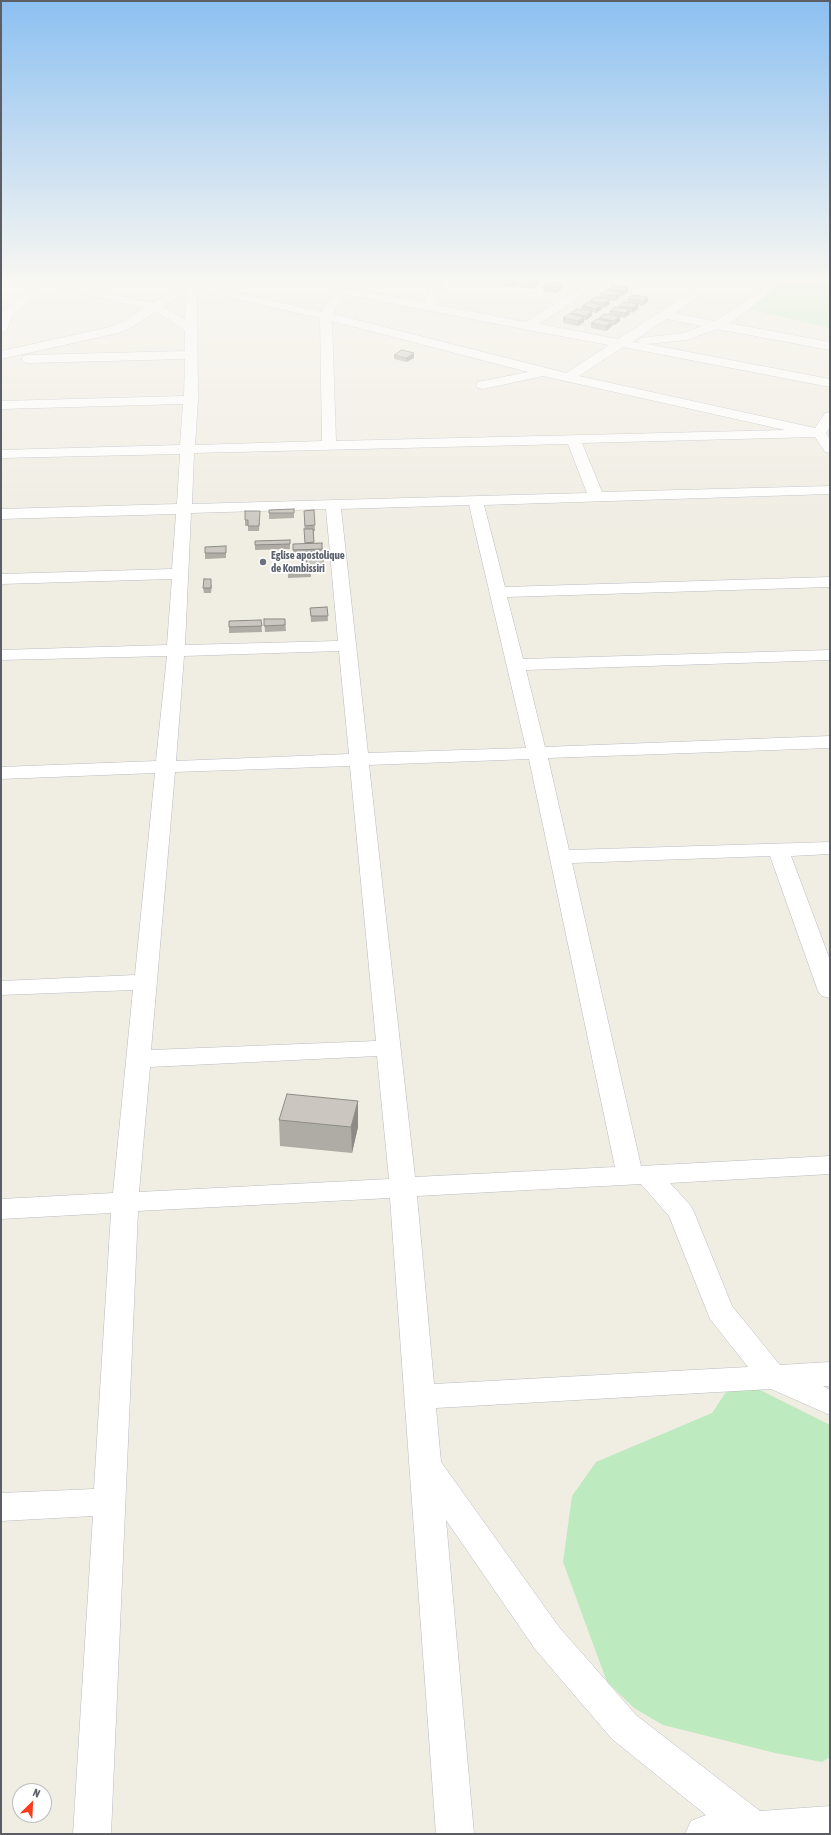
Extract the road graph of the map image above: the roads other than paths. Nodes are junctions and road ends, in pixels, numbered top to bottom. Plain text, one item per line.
1 (191, 367) edge
2 (327, 367) edge
3 (524, 367) edge
4 (584, 367) edge
5 (742, 367) edge
6 (549, 373) junction
7 (568, 377) junction
8 (830, 383) edge
9 (483, 385) dead end
10 (190, 400) junction
11 (1, 405) edge
12 (830, 416) edge
13 (819, 433) junction
14 (573, 440) junction
15 (329, 446) junction
16 (830, 448) edge
17 (188, 450) junction
18 (1, 454) edge
19 (830, 490) edge
20 (596, 497) junction
21 (475, 500) junction
22 (333, 504) junction
23 (184, 509) junction
24 (1, 514) edge
25 (180, 574) junction
26 (1, 579) edge
27 (830, 582) edge
28 (498, 592) junction
29 (347, 646) junction
30 (176, 650) junction
31 (1, 655) edge
32 (830, 655) edge
33 (516, 666) junction
34 (830, 742) edge
35 (537, 753) junction
36 (358, 760) junction
37 (165, 767) junction
38 (1, 773) edge
39 (830, 848) edge
40 (778, 850) junction
41 (560, 857) junction
42 (145, 982) junction
43 (1, 988) edge
44 (830, 991) edge
45 (388, 1048) junction
46 (138, 1059) junction
47 (830, 1165) edge
48 (639, 1175) junction
49 (403, 1188) junction
50 (125, 1203) junction
51 (1, 1210) edge
52 (830, 1374) edge
53 (773, 1377) junction
54 (420, 1397) junction
55 (830, 1403) edge
56 (425, 1465) junction
57 (109, 1502) junction
58 (1, 1507) edge
59 (830, 1824) edge
60 (771, 1831) edge
61 (92, 1834) edge
62 (455, 1834) edge
63 (704, 1834) edge

1 - 10 street
2 - 15 street
3 - 6 street
4 - 7 street
5 - 8 street
6 - 7 street
6 - 9 street
7 - 13 street
10 - 11 street
10 - 17 street
12 - 13 street
13 - 14 street
13 - 16 street
14 - 15 street
14 - 20 street
15 - 17 street
17 - 18 street
17 - 23 street
19 - 20 street
20 - 21 street
21 - 22 street
21 - 28 street
22 - 23 street
22 - 29 street
23 - 24 street
23 - 25 street
25 - 26 street
25 - 30 street
27 - 28 street
28 - 33 street
29 - 30 street
29 - 36 street
30 - 31 street
30 - 37 street
32 - 33 street
33 - 35 street
34 - 35 street
35 - 36 street
35 - 41 street
36 - 37 street
36 - 45 street
37 - 38 street
37 - 42 street
39 - 40 street
40 - 41 street
40 - 44 street
41 - 48 street
42 - 43 street
42 - 46 street
45 - 46 street
45 - 49 street
46 - 50 street
47 - 48 street
48 - 49 street
48 - 53 street
49 - 50 street
49 - 54 street
50 - 51 street
50 - 57 street
52 - 53 street
53 - 54 street
53 - 55 street
54 - 56 street
56 - 60 street
56 - 62 street
57 - 58 street
57 - 61 street
59 - 60 street
60 - 63 street

